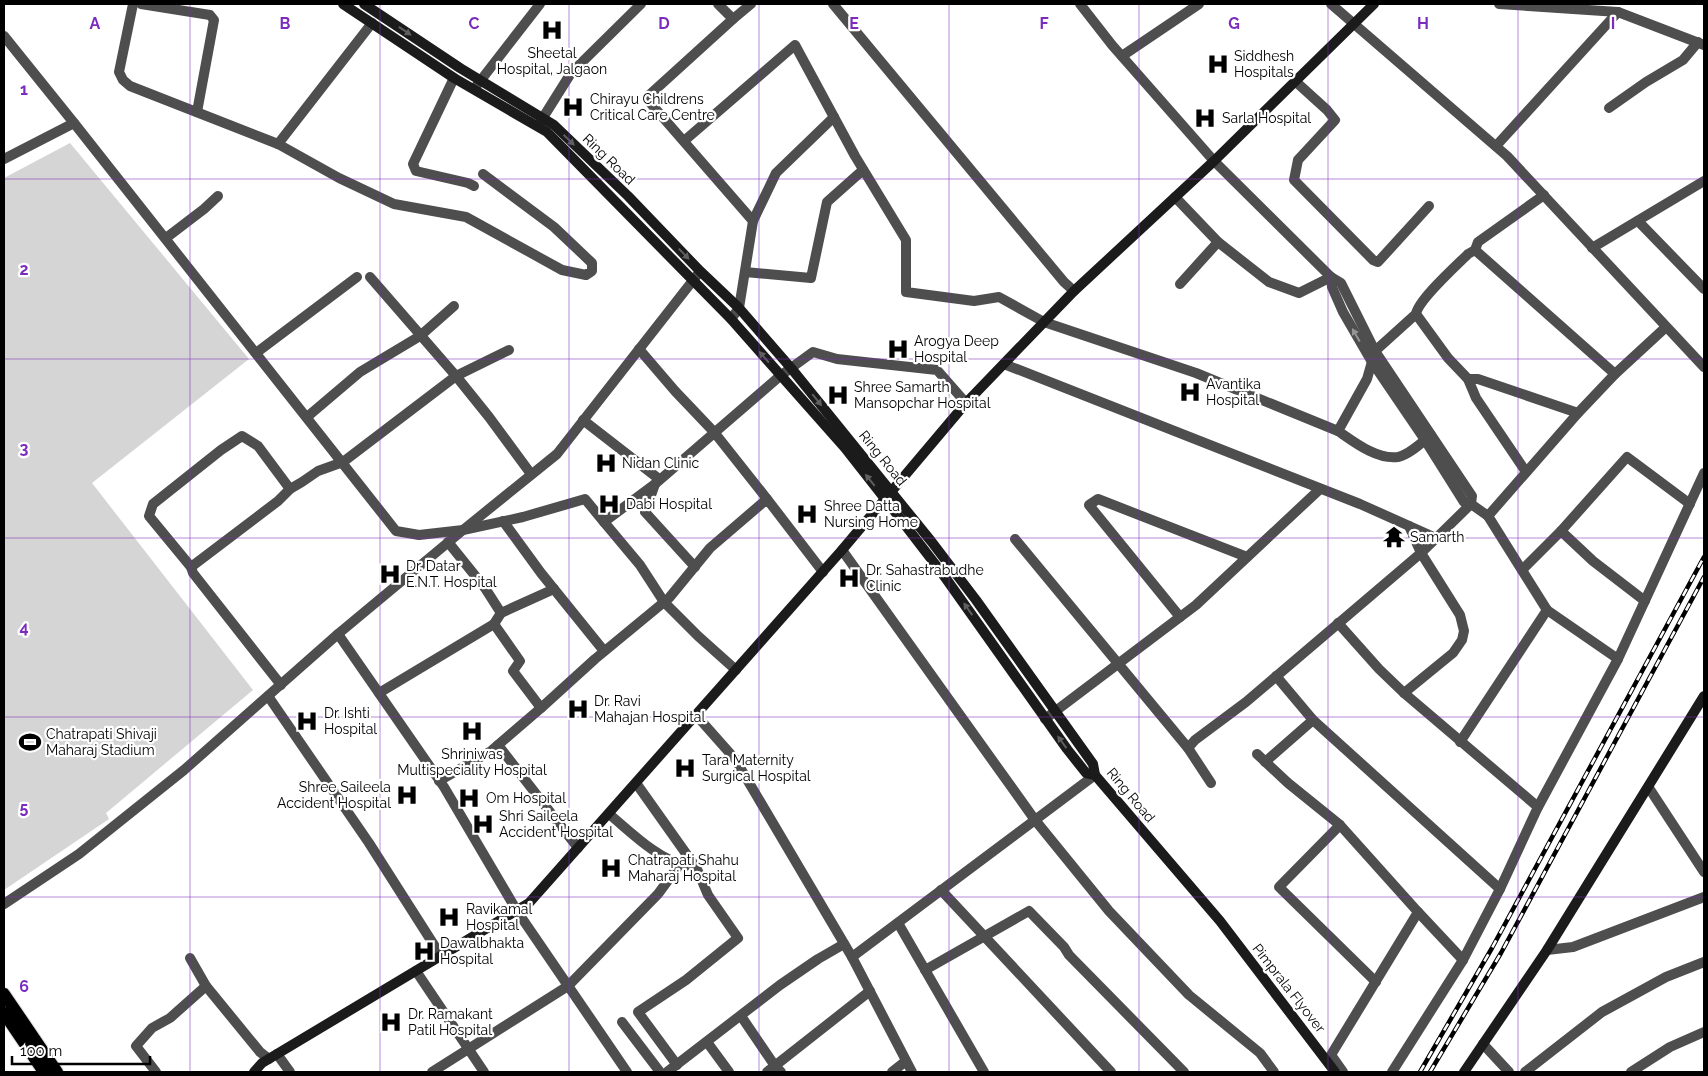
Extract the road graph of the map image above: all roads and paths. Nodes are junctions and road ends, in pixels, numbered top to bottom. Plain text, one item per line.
1 (133, 4) edge
2 (141, 4) edge
3 (343, 4) edge
4 (364, 4) edge
5 (540, 4) edge
6 (641, 4) edge
7 (718, 4) edge
8 (751, 4) edge
9 (833, 4) edge
10 (1080, 4) edge
11 (1199, 4) edge
12 (1331, 4) edge
13 (1374, 4) edge
14 (1499, 4) edge
15 (1618, 12) junction
16 (733, 19) junction
17 (372, 23) junction
18 (1355, 23) junction
19 (4, 36) edge
20 (1701, 44) edge
21 (1122, 56) junction
22 (454, 78) junction
23 (480, 80) junction
24 (1295, 81) junction
25 (474, 89) junction
26 (1608, 108) dead end
27 (197, 112) junction
28 (834, 117) junction
29 (540, 121) junction
30 (74, 123) junction
31 (684, 141) junction
32 (278, 144) junction
33 (1496, 146) junction
34 (4, 159) edge
35 (1214, 160) junction
36 (864, 170) junction
37 (483, 174) dead end
38 (1704, 181) edge
39 (474, 186) dead end
40 (1544, 195) junction
41 (218, 196) dead end
42 (1175, 197) junction
43 (1429, 206) dead end
44 (1638, 220) junction
45 (753, 221) junction
46 (166, 238) junction
47 (1218, 242) junction
48 (1592, 248) junction
49 (1475, 250) junction
50 (700, 271) junction
51 (745, 272) junction
52 (370, 277) dead end
53 (1331, 277) junction
54 (357, 278) dead end
55 (692, 281) junction
56 (1180, 284) dead end
57 (1704, 290) edge
58 (1074, 291) junction
59 (454, 306) dead end
60 (739, 308) junction
61 (1416, 314) junction
62 (731, 319) junction
63 (1044, 322) junction
64 (1666, 327) junction
65 (420, 336) junction
66 (639, 349) junction
67 (509, 350) dead end
68 (1375, 351) junction
69 (256, 352) junction
70 (1372, 362) junction
71 (1004, 364) junction
72 (1704, 367) edge
73 (791, 368) junction
74 (1615, 374) junction
75 (456, 376) junction
76 (780, 376) junction
77 (1468, 379) junction
78 (966, 403) junction
79 (1578, 413) junction
80 (307, 417) junction
81 (583, 420) junction
82 (714, 432) junction
83 (1338, 432) junction
84 (1428, 437) junction
85 (343, 462) junction
86 (1526, 472) junction
87 (1704, 473) edge
88 (531, 474) junction
89 (657, 482) junction
90 (290, 488) junction
91 (1320, 489) junction
92 (889, 495) junction
93 (767, 499) junction
94 (1471, 504) junction
95 (1690, 504) junction
96 (1488, 516) junction
97 (503, 521) junction
98 (604, 522) junction
99 (1409, 526) junction
100 (463, 530) junction
101 (1561, 531) junction
102 (1436, 538) junction
103 (1015, 539) dead end
104 (448, 542) junction
105 (842, 550) junction
106 (1421, 553) junction
107 (1247, 557) junction
108 (191, 567) junction
109 (695, 567) junction
110 (1522, 570) junction
111 (823, 572) junction
112 (554, 589) junction
113 (1645, 601) junction
114 (664, 602) junction
115 (1547, 610) junction
116 (501, 613) junction
117 (1180, 616) junction
118 (1338, 623) junction
119 (494, 624) junction
120 (338, 634) junction
121 (604, 651) junction
122 (1618, 658) junction
123 (1118, 664) junction
124 (736, 670) junction
125 (1276, 676) junction
126 (281, 685) junction
127 (379, 693) junction
128 (1404, 693) junction
129 (268, 696) junction
130 (1704, 696) edge
131 (542, 708) junction
132 (1054, 712) junction
133 (696, 715) junction
134 (1045, 718) junction
135 (1313, 720) junction
136 (1460, 742) junction
137 (498, 745) junction
138 (1188, 748) junction
139 (1257, 754) dead end
140 (1265, 762) junction
141 (1095, 775) junction
142 (439, 781) junction
143 (636, 783) junction
144 (1211, 783) dead end
145 (1649, 788) junction
146 (1538, 806) junction
147 (609, 814) junction
148 (1035, 820) junction
149 (1340, 825) junction
150 (578, 848) junction
151 (680, 864) junction
152 (697, 869) junction
153 (1704, 872) edge
154 (1500, 889) junction
155 (942, 890) junction
156 (1704, 897) edge
157 (4, 904) edge
158 (517, 911) junction
159 (1418, 912) junction
160 (1220, 921) joint
161 (898, 923) junction
162 (984, 935) junction
163 (844, 944) junction
164 (1547, 950) junction
165 (440, 956) junction
166 (852, 957) junction
167 (190, 958) dead end
168 (1463, 960) junction
169 (1704, 962) edge
170 (925, 970) junction
171 (416, 971) junction
172 (1376, 982) junction
173 (206, 986) junction
174 (568, 986) junction
175 (870, 991) junction
176 (4, 994) edge
177 (4, 1012) edge
178 (741, 1016) junction
179 (622, 1022) dead end
180 (1704, 1032) edge
181 (707, 1042) junction
182 (1483, 1044) junction
183 (469, 1050) junction
184 (273, 1056) junction
185 (906, 1061) junction
186 (677, 1064) junction
187 (774, 1070) edge
188 (44, 1072) edge
189 (58, 1072) edge
190 (156, 1072) edge
191 (254, 1072) edge
192 (290, 1072) edge
193 (432, 1072) edge
194 (484, 1072) edge
195 (627, 1072) edge
196 (660, 1072) edge
197 (668, 1072) edge
198 (729, 1072) edge
199 (892, 1072) edge
200 (912, 1072) edge
201 (984, 1072) edge
202 (1111, 1072) edge
203 (1184, 1072) edge
204 (1274, 1072) edge
205 (1335, 1072) edge
206 (1343, 1072) edge
207 (1392, 1072) edge
208 (1464, 1072) edge
209 (1508, 1072) edge
210 (1525, 1072) edge
211 (1631, 1072) edge

1 - 27 street
2 - 27 street
3 - 17 main road
4 -> 23 main road, Ring Road
5 - 23 street
6 - 29 street
7 - 16 street
8 - 16 street
9 - 58 street
10 - 21 street
11 - 21 street
12 - 18 street
13 - 18 main road
14 - 15 street
15 - 20 street
15 - 33 street
16 - 31 street
17 - 22 main road
17 - 32 street
18 - 24 main road
18 - 33 street
19 - 30 street
20 - 26 street
21 - 35 street
22 - 25 main road
22 - 39 street
23 - 25 street
23 - 29 main road, Ring Road
24 - 35 main road
24 - 43 street
25 - 29 main road
27 - 32 street
28 - 31 street
28 - 36 street
28 - 45 street
29 -> 50 main road, Ring Road
29 - 55 main road
30 - 34 street
30 - 46 street
31 - 45 street
32 - 37 street
33 - 40 street
35 - 42 main road
35 - 53 street
36 - 51 street
36 - 63 street
38 - 44 street
40 - 48 street
40 - 49 street
41 - 46 street
42 - 47 street
42 - 58 main road
44 - 48 street
44 - 57 street
45 - 51 street
46 - 69 street
47 - 53 street
47 - 56 street
48 - 64 street
49 - 61 street
49 - 74 street
50 - 55 street
50 - 60 main road, Ring Road
51 - 60 street
52 - 65 street
53 - 68 street
70 -> 53 street
54 - 69 street
55 - 62 main road
55 - 66 street
58 - 63 main road
59 - 65 street
60 - 62 street
60 - 73 main road, Ring Road
61 - 68 street
61 - 77 street
76 -> 62 main road
63 - 71 main road
63 - 83 street
64 - 72 street
64 - 74 street
65 - 75 street
65 - 80 street
66 - 81 street
66 - 82 street
67 - 75 street
68 - 70 street
68 - 84 street
69 - 80 street
70 - 83 street
70 - 84 street
71 - 78 main road
71 - 91 street
73 - 76 street
73 - 78 street
73 -> 92 main road, Ring Road
74 - 79 street
75 - 85 street
75 - 88 street
76 - 82 street
92 -> 76 main road
77 - 79 street
77 - 86 street
78 - 92 main road
79 - 86 street
80 - 85 street
81 - 88 street
81 - 89 street
82 - 89 street
82 - 93 street
83 - 84 street
84 - 94 street
85 - 90 street
85 - 100 street
86 - 96 street
87 - 95 street
88 - 100 street
89 - 98 street
89 - 109 street
90 - 108 street
90 - 108 street
91 - 99 street
91 - 107 street
92 - 105 main road
92 - 132 main road, Ring Road
134 -> 92 main road
93 - 109 street
93 - 111 street
94 - 96 street
94 - 102 street
95 - 101 street
95 - 113 street
96 - 110 street
97 - 98 street
97 - 100 street
97 - 112 street
98 - 114 street
99 - 102 street
99 - 106 street
100 - 104 street
101 - 110 street
101 - 113 street
102 - 106 street
103 - 123 street
104 - 116 street
104 - 120 street
105 - 111 main road
105 - 148 street
106 - 118 street
106 - 128 street
107 - 117 street
107 - 117 street
108 - 126 street
109 - 114 street
110 - 115 street
111 - 124 main road
112 - 116 street
112 - 121 street
113 - 122 street
114 - 121 street
114 - 124 street
115 - 122 street
115 - 136 street
116 - 119 street
117 - 123 street
118 - 125 street
118 - 128 street
119 - 127 street
119 - 131 street
120 - 126 street
120 - 127 street
121 - 131 street
122 - 146 street
123 - 132 street
123 - 138 street
124 - 133 main road
125 - 135 street
125 - 138 street
126 - 129 street
127 - 142 street
128 - 136 street
129 - 157 street
129 - 165 street
130 - 145 main road
131 - 137 street
132 - 134 street
132 - 141 main road, Ring Road
133 - 143 main road
133 - 163 street
141 -> 134 main road
135 - 140 street
135 - 154 street
136 - 146 street
137 - 142 street
137 - 150 street
138 - 144 street
139 - 140 street
140 - 149 street
141 - 148 street
141 - 160 main road, Ring Road
142 - 158 street
143 - 147 main road
143 - 152 street
145 - 153 street
145 - 164 main road
146 - 154 street
147 - 150 main road
147 - 151 street
148 - 155 street
148 - 204 street
149 - 159 street
149 - 172 street
150 - 158 main road
151 - 152 street
151 - 174 street
152 - 186 street
154 - 168 street
155 - 161 street
155 - 162 street
156 - 164 street
158 - 165 main road
158 - 174 street
159 - 168 street
159 - 172 street
160 - 205 main road, Pimprala Flyover
161 - 166 street
161 - 170 street
162 - 170 street
162 - 202 street
162 - 203 street
163 - 166 street
163 - 178 street
164 - 182 main road
165 - 171 main road
166 - 175 street
167 - 173 street
168 - 207 street
169 - 210 street
170 - 201 street
171 - 183 street
171 - 184 main road
172 - 206 street
173 - 184 street
173 - 190 street
174 - 183 street
174 - 195 street
175 - 185 street
175 - 187 street
176 - 189 main road
177 - 188 main road
178 - 181 street
178 - 187 street
179 - 196 street
180 - 211 street
181 - 186 street
181 - 198 street
182 - 208 main road
182 - 209 street
183 - 193 street
183 - 194 street
184 - 191 main road
184 - 192 street
185 - 199 street
185 - 200 street
186 - 197 street

